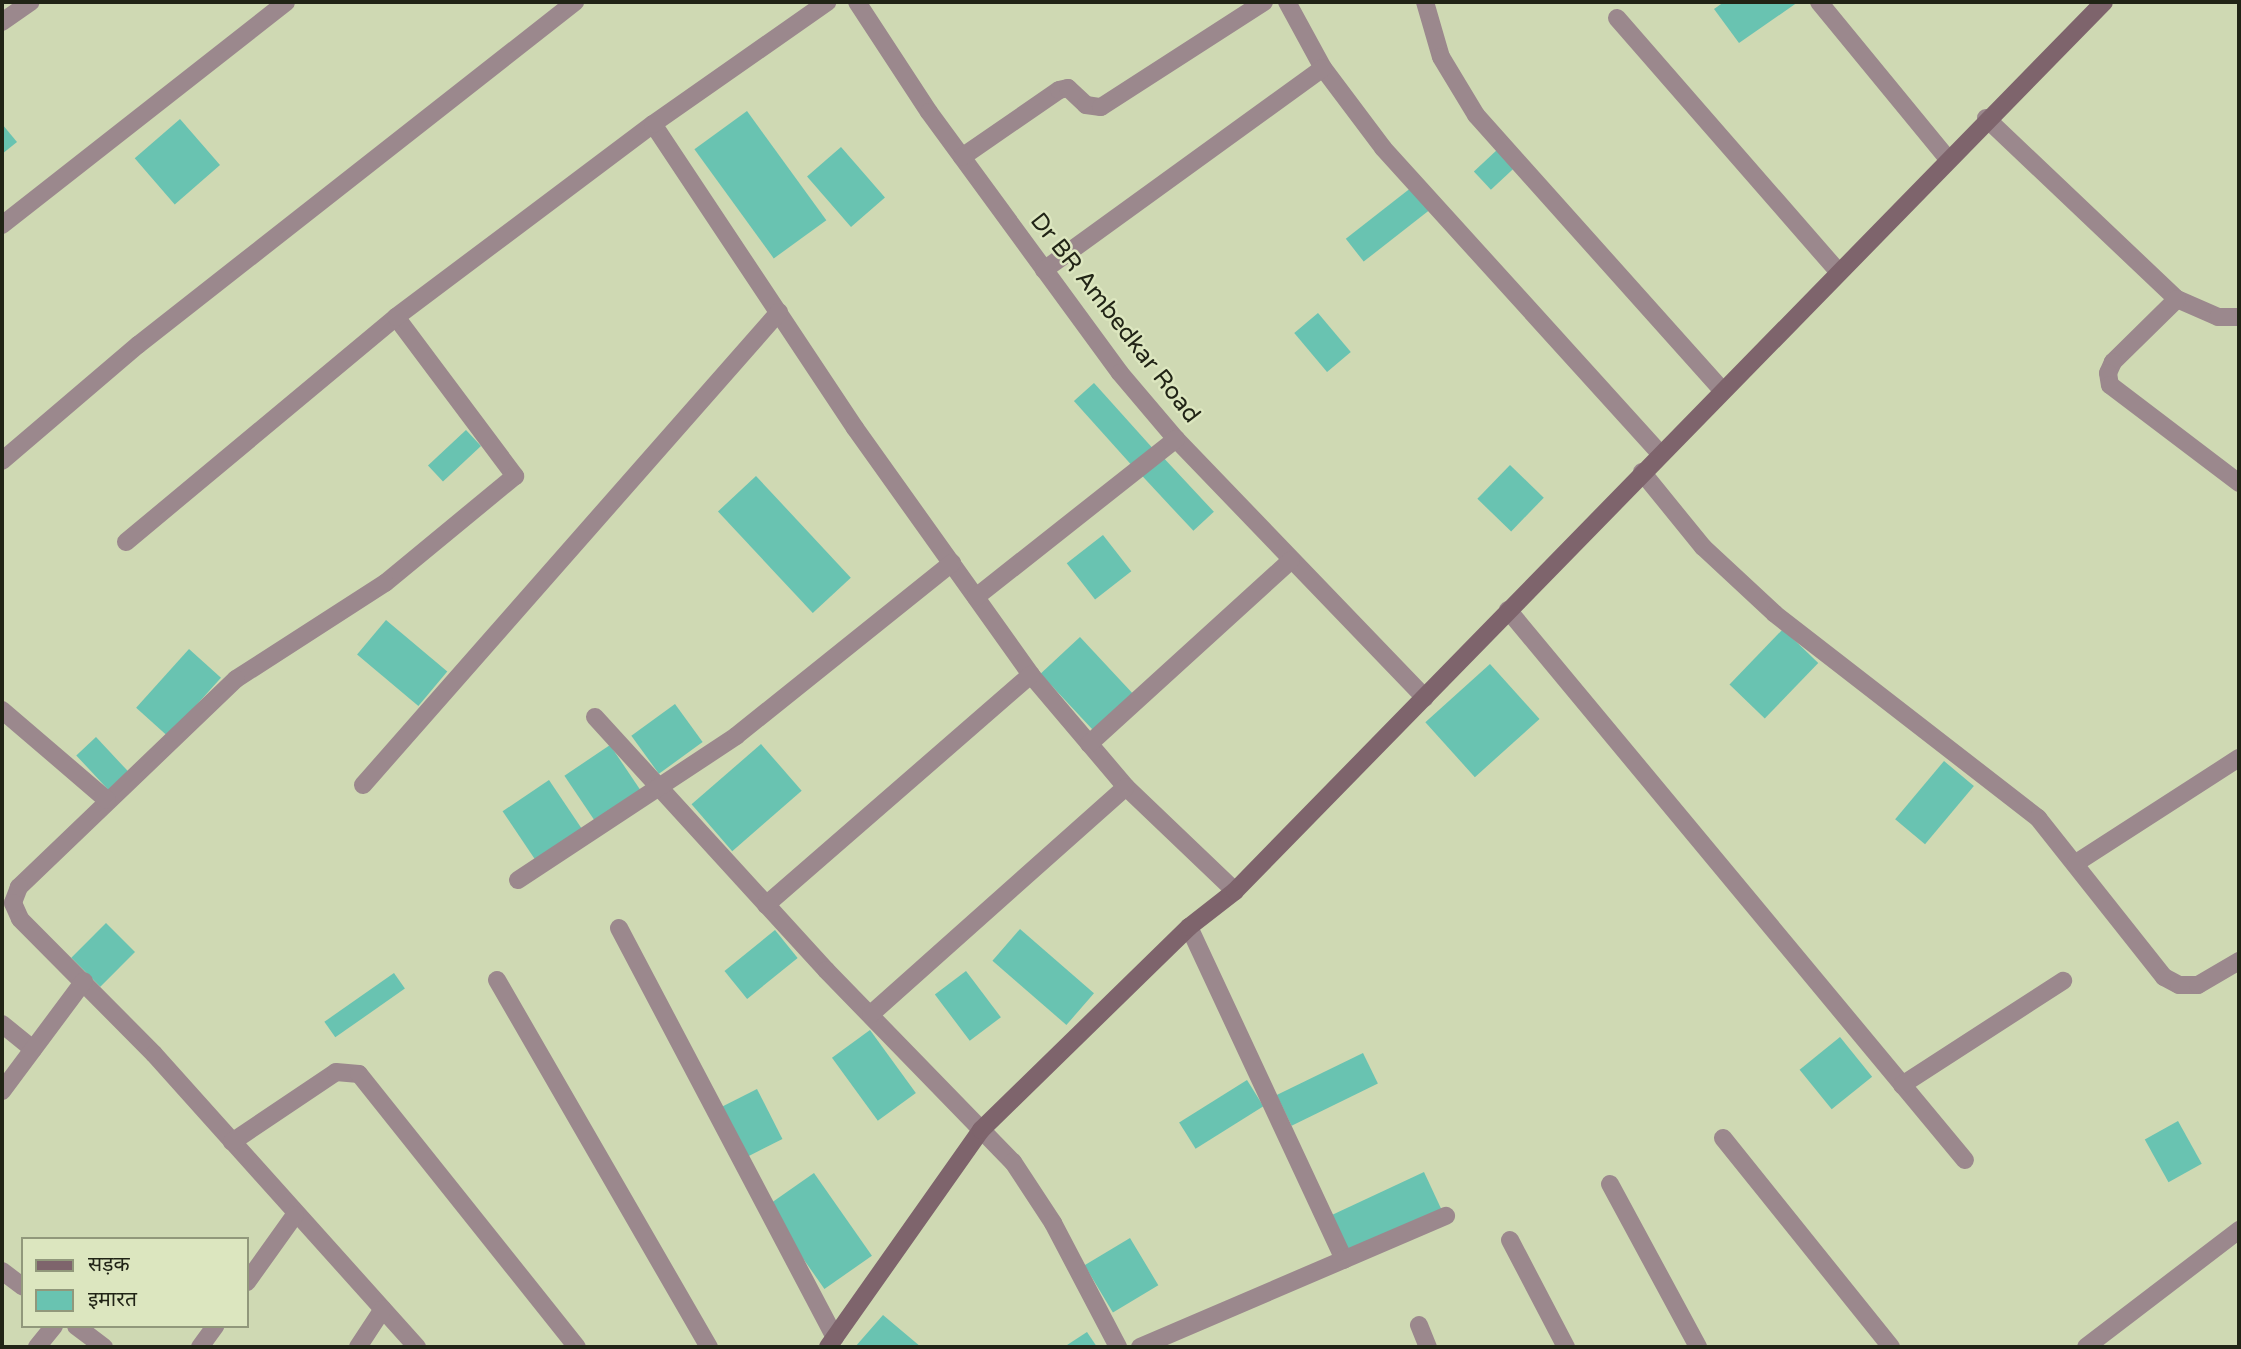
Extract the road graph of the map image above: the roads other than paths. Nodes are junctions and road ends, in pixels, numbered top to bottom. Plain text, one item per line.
1 (31, 2) edge
2 (285, 2) edge
3 (575, 2) edge
4 (827, 2) edge
5 (858, 2) edge
6 (1264, 2) edge
7 (1287, 2) edge
8 (1424, 2) edge
9 (1819, 2) edge
10 (2104, 2) edge
11 (1617, 18) dead end
12 (2, 22) edge
13 (1323, 68) junction
14 (1986, 118) junction
15 (653, 124) junction
16 (962, 157) junction
17 (1947, 158) junction
18 (2, 225) edge
19 (1044, 270) junction
20 (1838, 271) junction
21 (2177, 299) junction
22 (779, 312) junction
23 (396, 317) junction
24 (2239, 317) edge
25 (1722, 390) junction
26 (1176, 439) junction
27 (1660, 453) junction
28 (2, 461) edge
29 (1642, 472) junction
30 (2239, 483) edge
31 (126, 542) dead end
32 (1291, 561) junction
33 (952, 563) junction
34 (976, 597) junction
35 (1508, 610) junction
36 (1031, 675) junction
37 (1425, 698) junction
38 (2, 710) edge
39 (595, 717) dead end
40 (1089, 744) junction
41 (2239, 758) edge
42 (363, 785) dead end
43 (1126, 787) junction
44 (663, 788) junction
45 (107, 800) junction
46 (2076, 863) junction
47 (518, 880) dead end
48 (1235, 891) junction
49 (766, 905) junction
50 (1189, 927) junction
51 (619, 928) dead end
52 (2239, 961) edge
53 (497, 980) dead end
54 (84, 981) junction
55 (2063, 981) dead end
56 (871, 1014) junction
57 (2, 1024) edge
58 (33, 1049) junction
59 (1902, 1085) junction
60 (2, 1091) edge
61 (981, 1130) junction
62 (1723, 1138) dead end
63 (232, 1142) junction
64 (1965, 1160) dead end
65 (1610, 1184) dead end
66 (295, 1215) junction
67 (1446, 1216) dead end
68 (2239, 1230) edge
69 (1510, 1240) dead end
70 (1344, 1260) junction
71 (2, 1271) edge
72 (248, 1281) edge
73 (21, 1285) edge
74 (383, 1309) junction
75 (1419, 1325) dead end
76 (52, 1328) edge
77 (79, 1328) edge
78 (214, 1328) edge
79 (832, 1343) edge
80 (37, 1347) edge
81 (104, 1347) edge
82 (200, 1347) edge
83 (358, 1347) edge
84 (417, 1347) edge
85 (577, 1347) edge
86 (709, 1347) edge
87 (1118, 1347) edge
88 (1140, 1347) edge
89 (1428, 1347) edge
90 (1566, 1347) edge
91 (1698, 1347) edge
92 (1891, 1347) edge
93 (2086, 1347) edge

1 - 12 street
2 - 18 street
3 - 28 street
4 - 15 street
5 - 16 street, Dr BR Ambedkar Road
6 - 16 street
7 - 13 street
8 - 25 street
9 - 17 street
10 - 14 street
11 - 20 street
13 - 19 street
13 - 27 street
14 - 17 street
14 - 21 street
15 - 22 street
15 - 23 street
16 - 19 street, Dr BR Ambedkar Road
17 - 20 street
19 - 26 street, Dr BR Ambedkar Road
20 - 25 street
21 - 24 street
21 - 30 street
22 - 33 street
22 - 42 street
23 - 31 street
23 - 45 street
25 - 27 street
26 - 32 street, Dr BR Ambedkar Road
26 - 34 street
27 - 29 street
29 - 35 street
29 - 46 street
32 - 37 street, Dr BR Ambedkar Road
32 - 40 street
33 - 34 street
33 - 44 street
34 - 36 street
35 - 37 street
35 - 59 street
36 - 40 street
36 - 49 street
37 - 48 street
38 - 45 street
39 - 44 street
40 - 43 street
41 - 46 street
43 - 48 street
43 - 56 street
44 - 47 street
44 - 49 street
45 - 54 street
46 - 52 street
48 - 50 street
49 - 56 street
50 - 61 street
50 - 70 street
51 - 79 street
53 - 86 street
54 - 58 street
54 - 63 street
55 - 59 street
56 - 61 street
57 - 58 street
58 - 60 street
59 - 64 street
61 - 79 street
61 - 87 street
62 - 92 street
63 - 66 street
63 - 85 street
65 - 91 street
66 - 72 street
66 - 74 street
67 - 70 street
68 - 93 street
69 - 90 street
70 - 88 street
71 - 73 street
74 - 83 street
74 - 84 street
75 - 89 street
76 - 80 street
77 - 81 street
78 - 82 street

